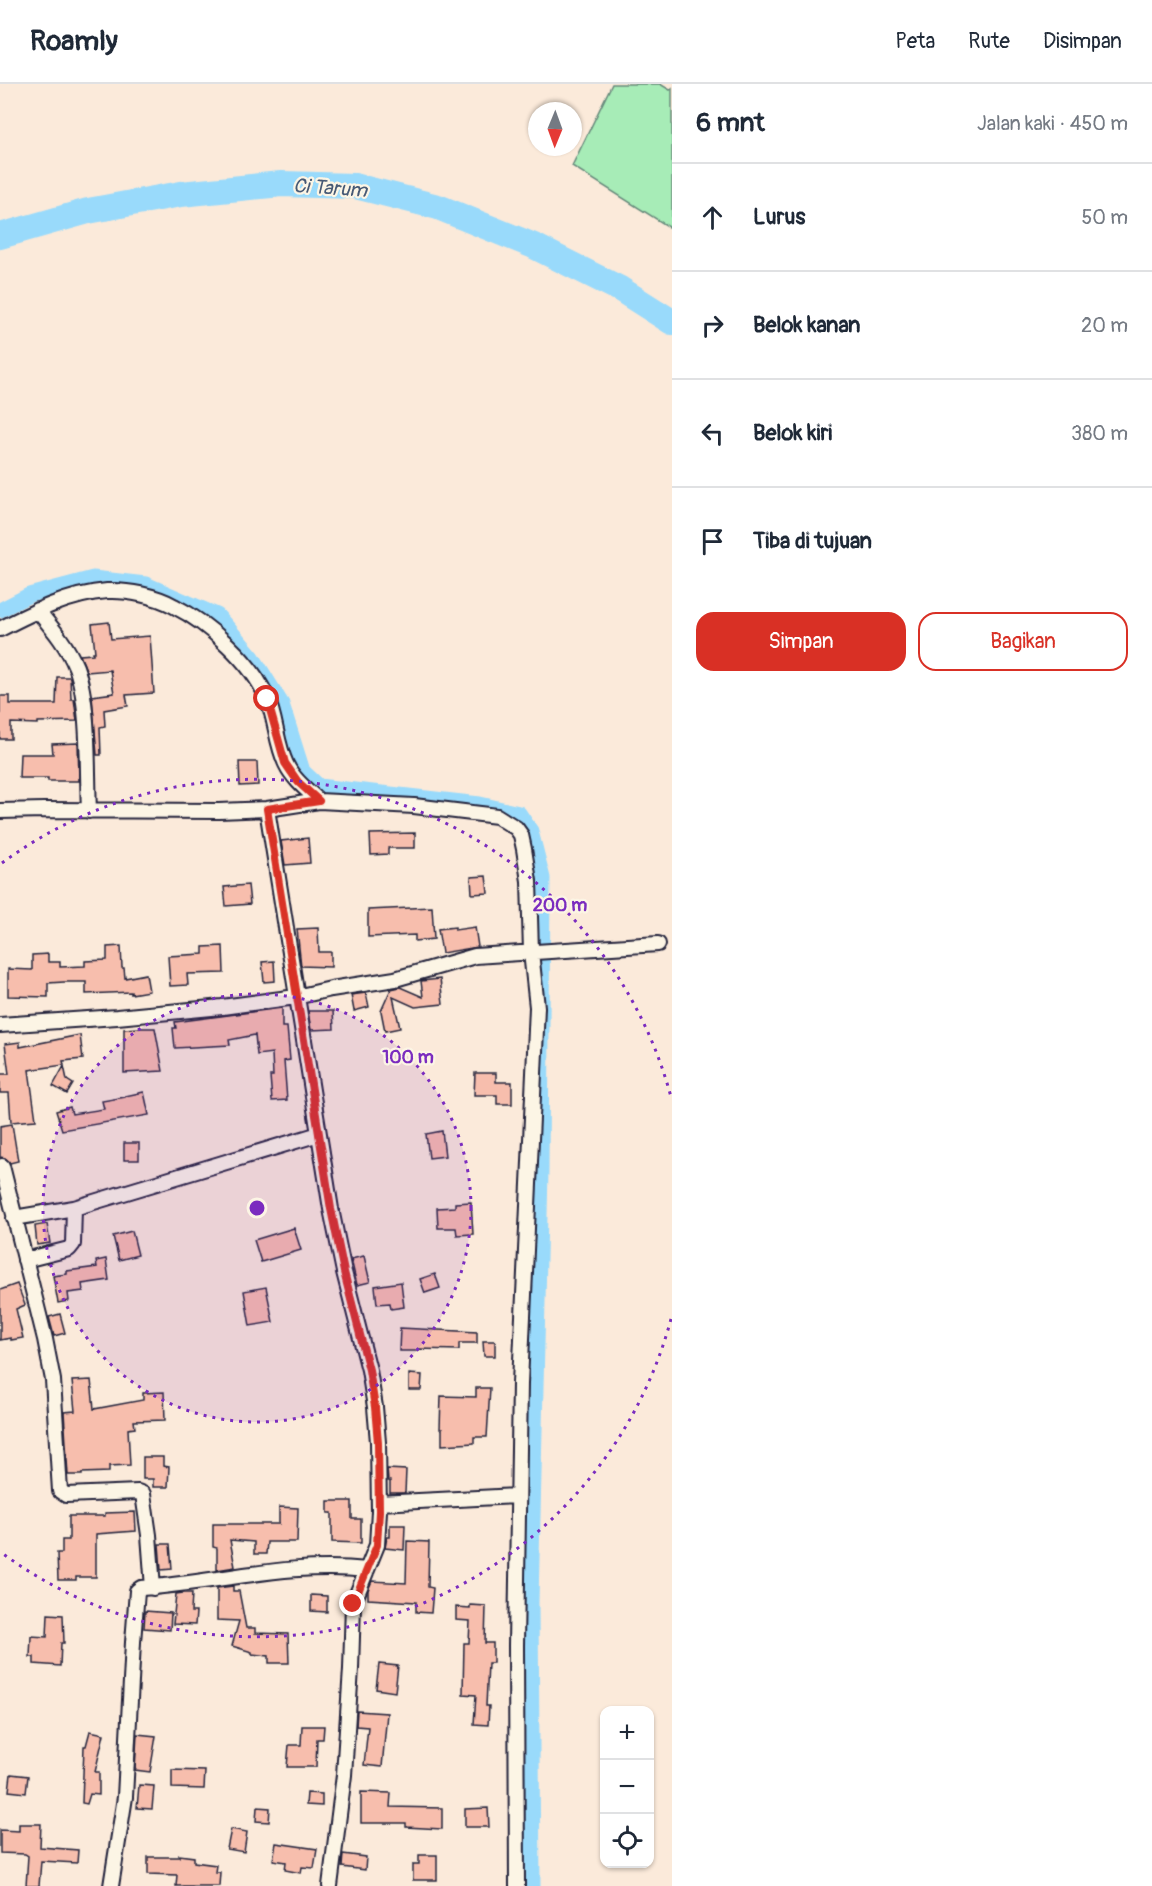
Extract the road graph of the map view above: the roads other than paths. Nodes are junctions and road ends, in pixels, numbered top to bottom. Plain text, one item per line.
1 (37, 610) junction
2 (0, 629) edge
3 (319, 801) junction
4 (267, 809) junction
5 (0, 811) edge
6 (89, 811) junction
7 (658, 944) dead end
8 (531, 952) junction
9 (296, 997) junction
10 (0, 1025) edge
11 (320, 1134) junction
12 (2, 1167) dead end
13 (74, 1208) junction
14 (14, 1218) junction
15 (25, 1260) junction
16 (517, 1496) junction
17 (379, 1503) junction
18 (367, 1570) junction
19 (153, 1587) junction
20 (111, 1886) edge
21 (330, 1886) edge
22 (517, 1886) edge

1 - 2 street
1 - 3 street
1 - 6 street
3 - 4 street
3 - 8 street
4 - 6 street
4 - 9 street
5 - 6 street
7 - 8 street
8 - 9 street
8 - 16 street
9 - 10 street
9 - 11 street
11 - 13 street
11 - 17 street
12 - 14 street
13 - 14 street
13 - 15 street
14 - 15 street
15 - 19 street
16 - 17 street
16 - 22 street
17 - 18 street
18 - 19 street
18 - 21 street
19 - 20 street

